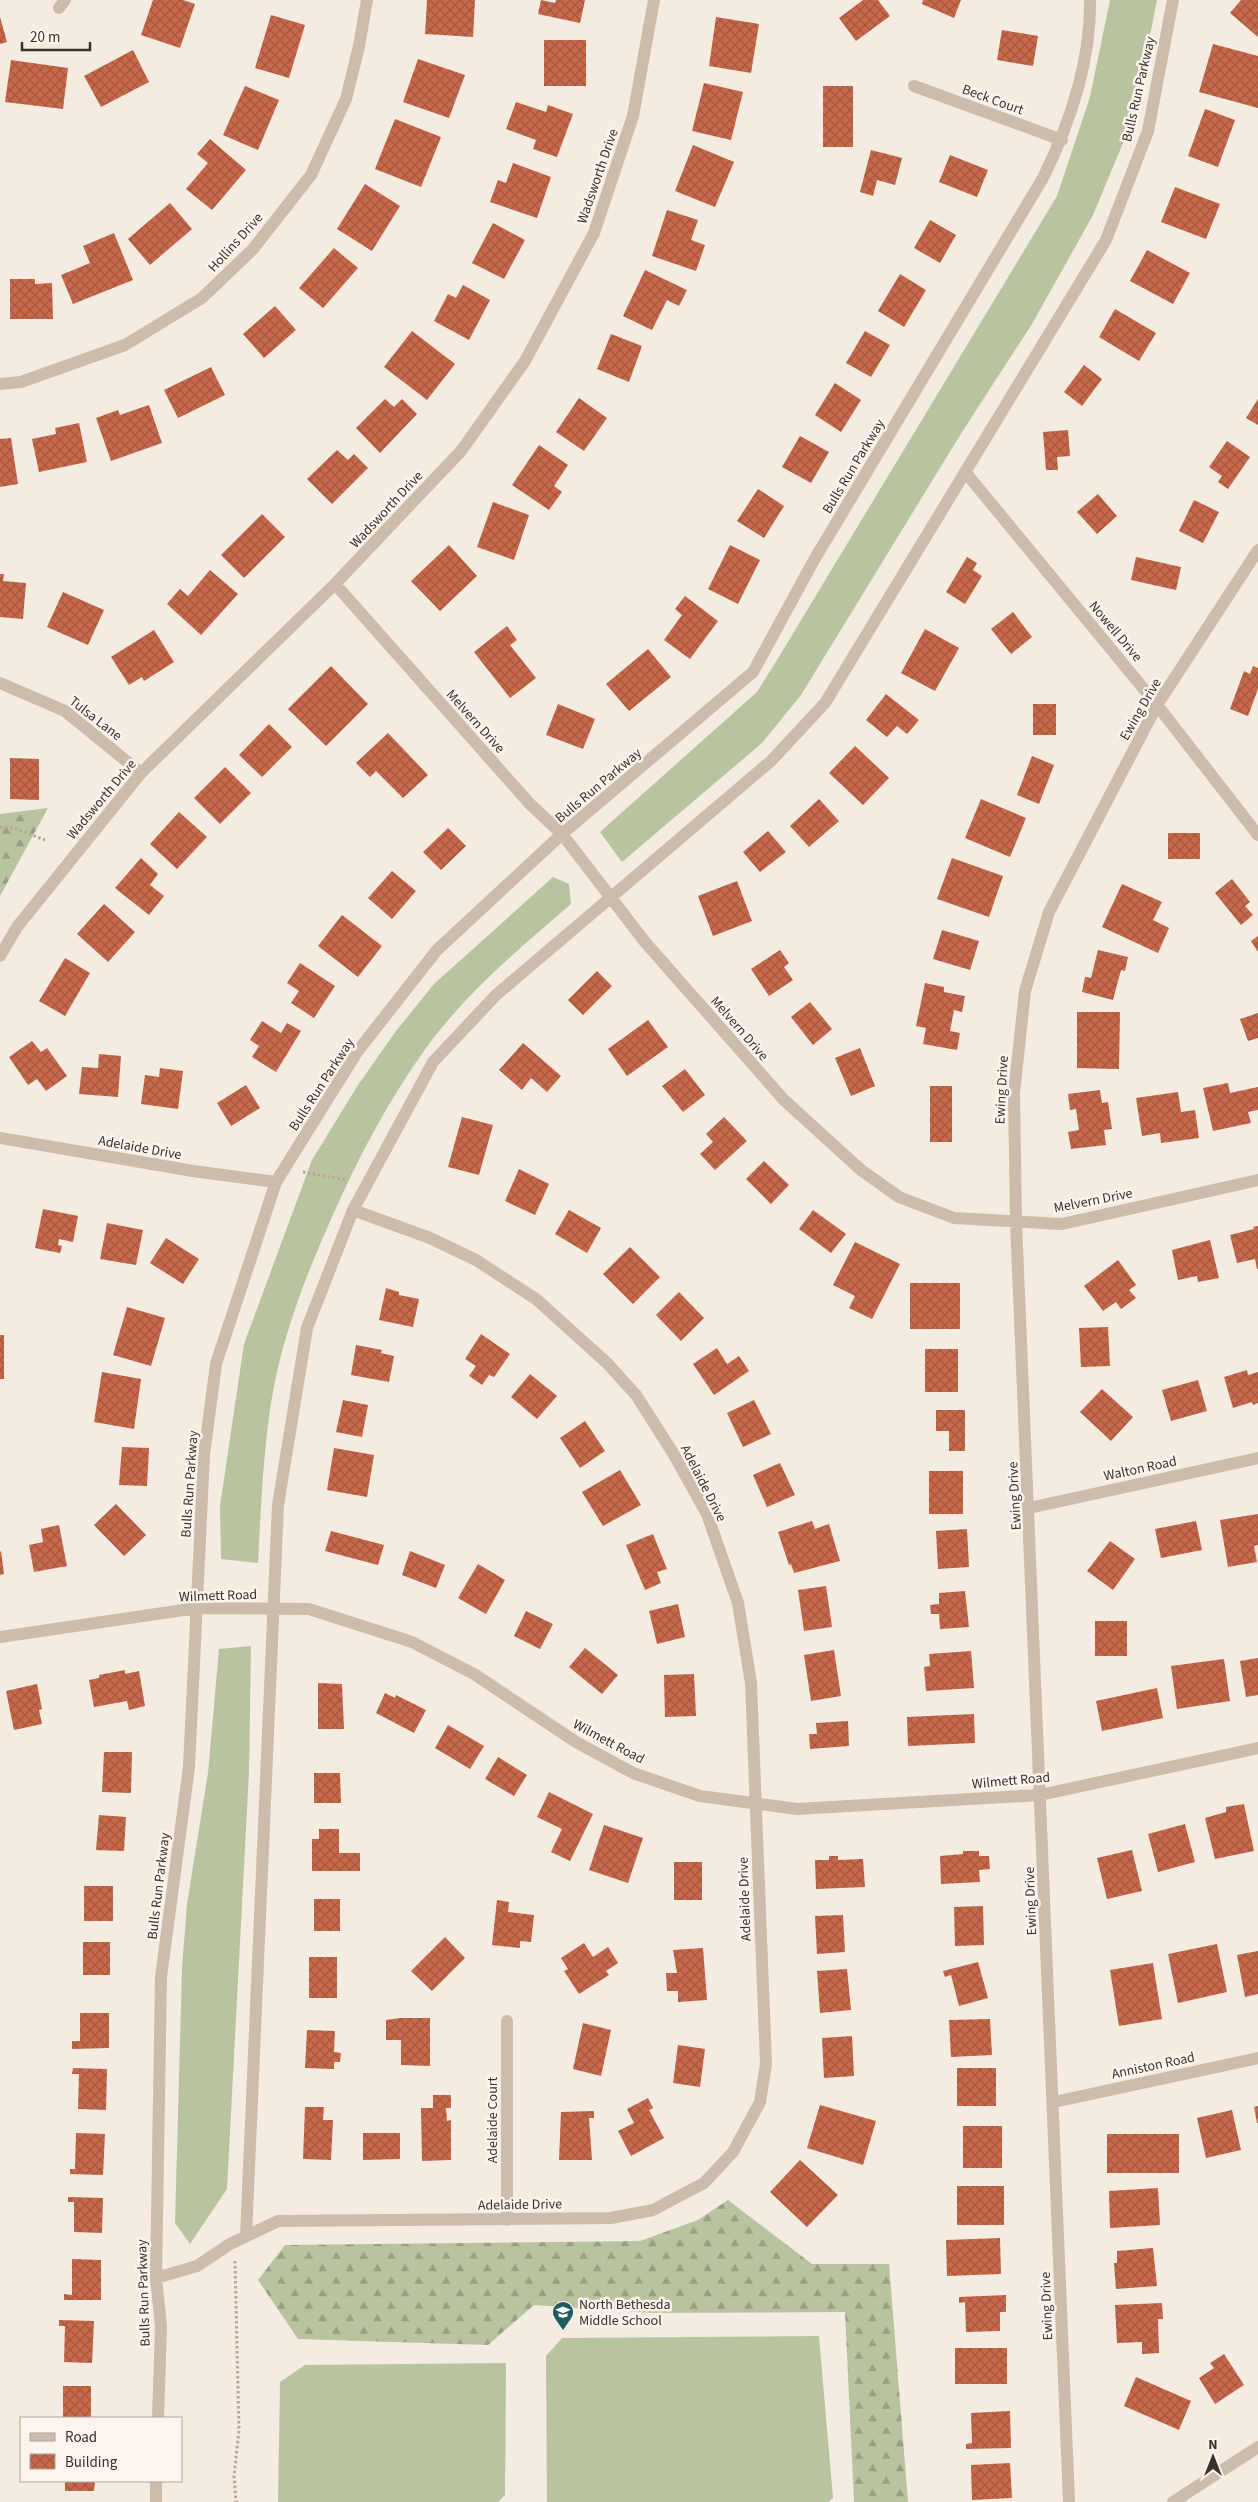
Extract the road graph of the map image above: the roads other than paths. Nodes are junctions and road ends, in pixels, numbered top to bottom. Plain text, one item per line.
1 (367, 0) edge
2 (654, 0) edge
3 (1090, 0) edge
4 (1173, 0) edge
5 (914, 86) dead end
6 (1062, 140) junction
7 (0, 384) edge
8 (966, 473) junction
9 (1258, 550) edge
10 (335, 584) junction
11 (0, 683) edge
12 (1158, 705) junction
13 (140, 773) junction
14 (562, 834) junction
15 (1258, 835) edge
16 (611, 898) junction
17 (0, 956) edge
18 (0, 1138) edge
19 (1258, 1180) edge
20 (276, 1182) junction
21 (353, 1210) junction
22 (1016, 1222) junction
23 (1258, 1458) edge
24 (1029, 1508) junction
25 (197, 1608) junction
26 (275, 1608) junction
27 (0, 1637) edge
28 (1258, 1748) edge
29 (1040, 1795) junction
30 (755, 1805) junction
31 (507, 2021) dead end
32 (1258, 2058) edge
33 (1054, 2102) junction
34 (507, 2220) junction
35 (246, 2236) junction
36 (156, 2278) junction
37 (158, 2417) edge
38 (1258, 2447) edge
39 (156, 2482) edge
40 (156, 2502) edge
41 (1069, 2502) edge
42 (1172, 2502) edge

1 - 7 street, Hollins Drive
2 - 10 street, Wadsworth Drive
3 - 6 street, Bulls Run Parkway
4 - 8 street, Bulls Run Parkway
5 - 6 street, Beck Court
6 - 14 street, Bulls Run Parkway
8 - 12 street, Nowell Drive
8 - 16 street, Bulls Run Parkway
9 - 12 street, Ewing Drive
10 - 13 street, Wadsworth Drive
10 - 14 street, Melvern Drive
11 - 13 street, Tulsa Lane
12 - 15 street, Nowell Drive
12 - 22 street, Ewing Drive
13 - 17 street, Wadsworth Drive
14 - 16 street, Melvern Drive
14 - 20 street, Bulls Run Parkway
16 - 21 street, Bulls Run Parkway
16 - 22 street, Melvern Drive
18 - 20 street, Adelaide Drive
19 - 22 street, Melvern Drive
20 - 25 street, Bulls Run Parkway
21 - 26 street, Bulls Run Parkway
21 - 30 street, Adelaide Drive
22 - 24 street, Ewing Drive
23 - 24 street, Walton Road
24 - 29 street, Ewing Drive
25 - 26 street, Wilmett Road
25 - 27 street, Wilmett Road
25 - 36 street, Bulls Run Parkway
26 - 30 street, Wilmett Road
26 - 35 street, Bulls Run Parkway
28 - 29 street, Wilmett Road
29 - 30 street, Wilmett Road
29 - 33 street, Ewing Drive
30 - 34 street, Adelaide Drive
31 - 34 street, Adelaide Court
32 - 33 street, Anniston Road
33 - 41 street, Ewing Drive
34 - 35 street, Adelaide Drive
35 - 36 street, Adelaide Drive
36 - 37 street, Bulls Run Parkway
38 - 42 street
39 - 40 street

